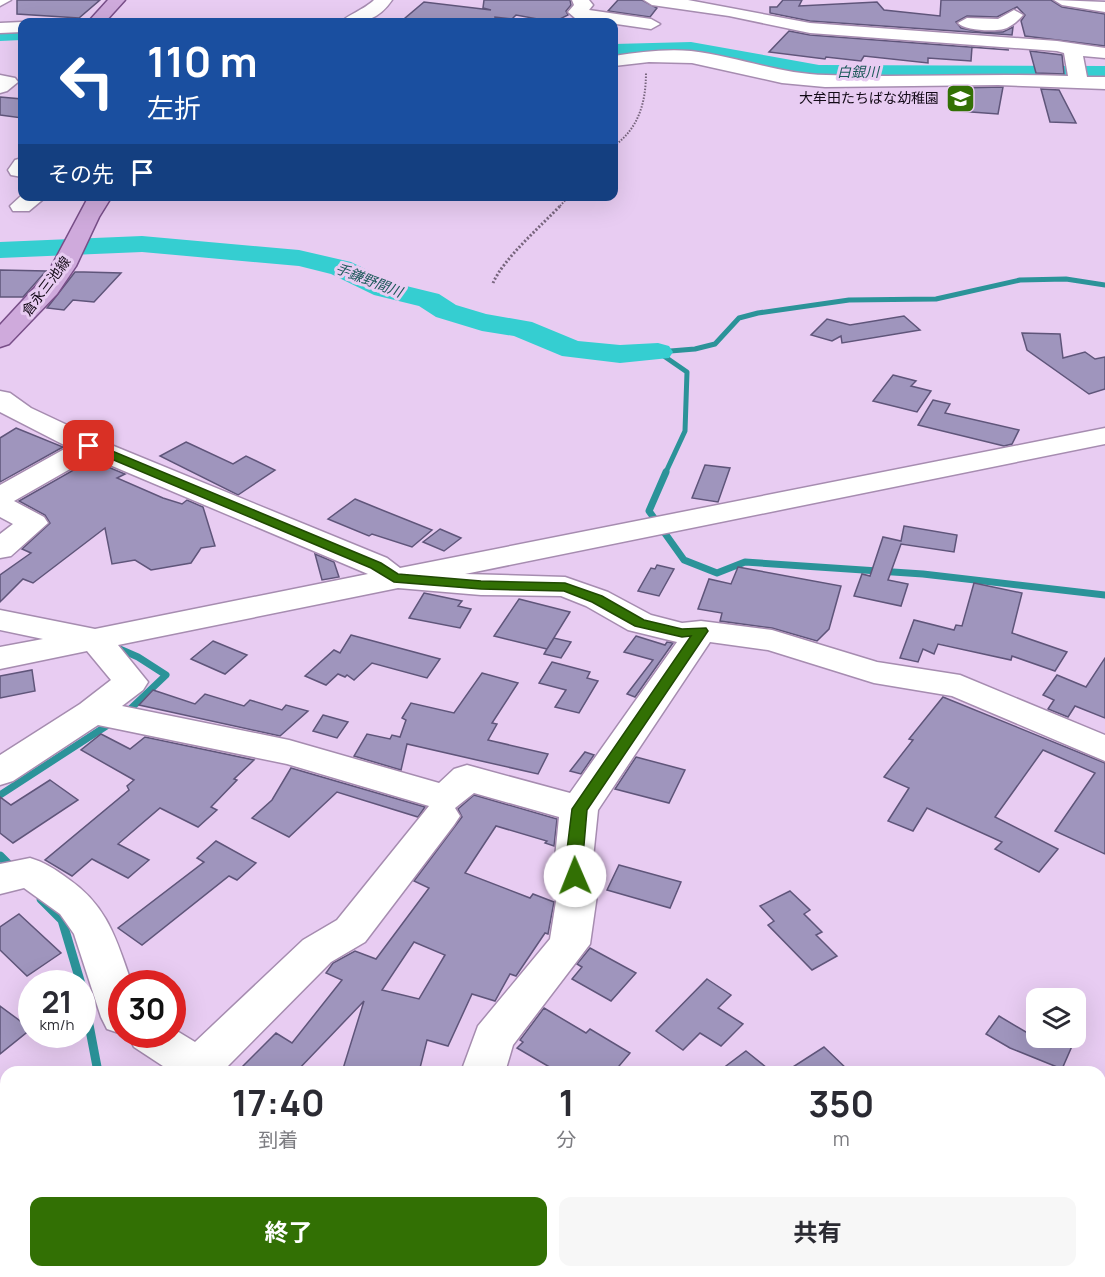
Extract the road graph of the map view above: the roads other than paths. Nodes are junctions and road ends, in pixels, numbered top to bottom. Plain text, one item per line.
1 (117, 0) edge
2 (384, 0) edge
3 (576, 0) edge
4 (652, 0) edge
5 (1062, 0) edge
6 (681, 2) edge
7 (1105, 7) edge
8 (1014, 15) dead end
9 (100, 18) edge
10 (360, 18) edge
11 (609, 18) edge
12 (618, 19) edge
13 (651, 24) junction
14 (18, 27) edge
15 (0, 28) edge
16 (955, 39) junction
17 (18, 41) edge
18 (0, 42) edge
19 (618, 45) edge
20 (647, 49) junction
21 (1105, 52) edge
22 (618, 60) edge
23 (1076, 67) junction
24 (1105, 67) edge
25 (0, 81) edge
26 (1105, 83) edge
27 (0, 87) edge
28 (97, 201) edge
29 (5, 329) edge
30 (0, 399) edge
31 (1105, 436) edge
32 (89, 446) junction
33 (0, 497) edge
34 (0, 505) edge
35 (0, 549) edge
36 (394, 578) junction
37 (0, 620) edge
38 (701, 631) junction
39 (94, 639) junction
40 (0, 658) edge
41 (92, 712) junction
42 (1105, 749) edge
43 (0, 772) edge
44 (579, 809) junction
45 (441, 816) dead end
46 (0, 879) edge
47 (108, 975) edge
48 (169, 1048) edge
49 (196, 1066) edge
50 (206, 1066) edge
51 (485, 1066) edge

1 - 9 main road
2 - 10 street
3 - 11 street
4 - 6 street
5 - 7 street
6 - 13 street
6 - 16 street
8 - 16 street
12 - 13 street
13 - 20 street
14 - 15 street
16 - 23 street
17 - 18 street
19 - 20 street
20 - 22 street
20 - 23 street
21 - 23 street
23 - 24 street
23 - 26 street
25 - 27 street
28 - 29 main road, 倉永三池線
30 - 32 street
31 - 36 street
32 - 33 street
32 - 36 street
34 - 35 street
36 - 38 street
36 - 39 street
37 - 39 street
38 - 42 street
38 - 44 street
39 - 40 street
39 - 41 street
41 - 43 street
41 - 44 street
44 - 51 street
45 - 50 street
46 - 47 street
48 - 49 street

